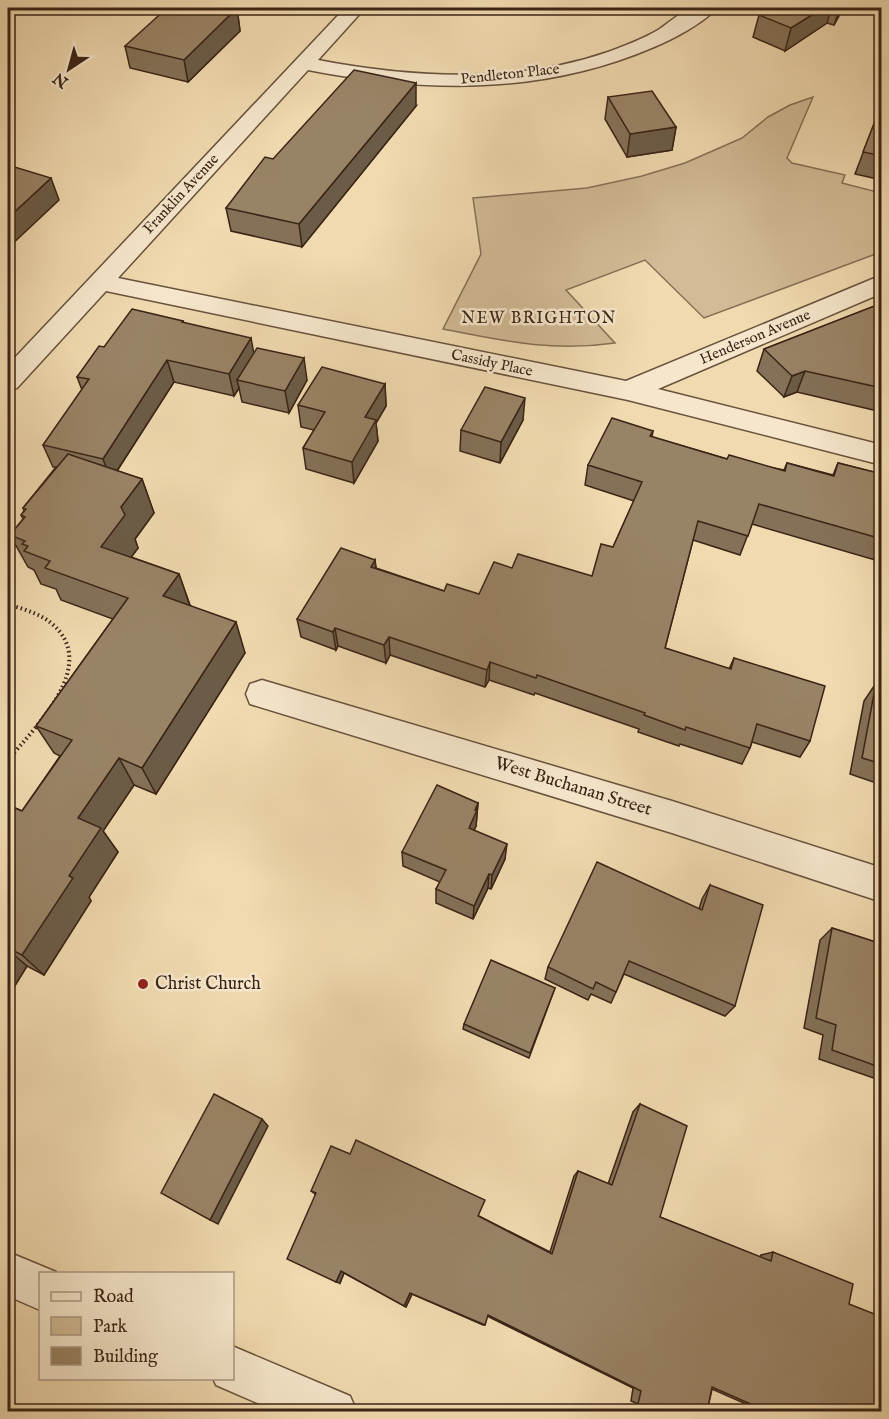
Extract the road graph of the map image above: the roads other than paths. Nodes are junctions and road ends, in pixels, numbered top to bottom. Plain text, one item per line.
1 (355, 8) edge
2 (705, 8) edge
3 (302, 63) junction
4 (100, 282) junction
5 (882, 283) edge
6 (8, 381) edge
7 (628, 391) junction
8 (882, 455) edge
9 (262, 694) dead end
10 (882, 885) edge
11 (8, 1274) edge
12 (39, 1288) edge
13 (234, 1370) edge
14 (334, 1412) edge

1 - 3 street, Franklin Avenue
2 - 3 street, Pendleton Place
3 - 4 street, Franklin Avenue
4 - 6 street, Franklin Avenue
4 - 7 street, Cassidy Place
5 - 7 street, Henderson Avenue
7 - 8 street, Cassidy Place
9 - 10 street, West Buchanan Street
11 - 12 street
13 - 14 street

